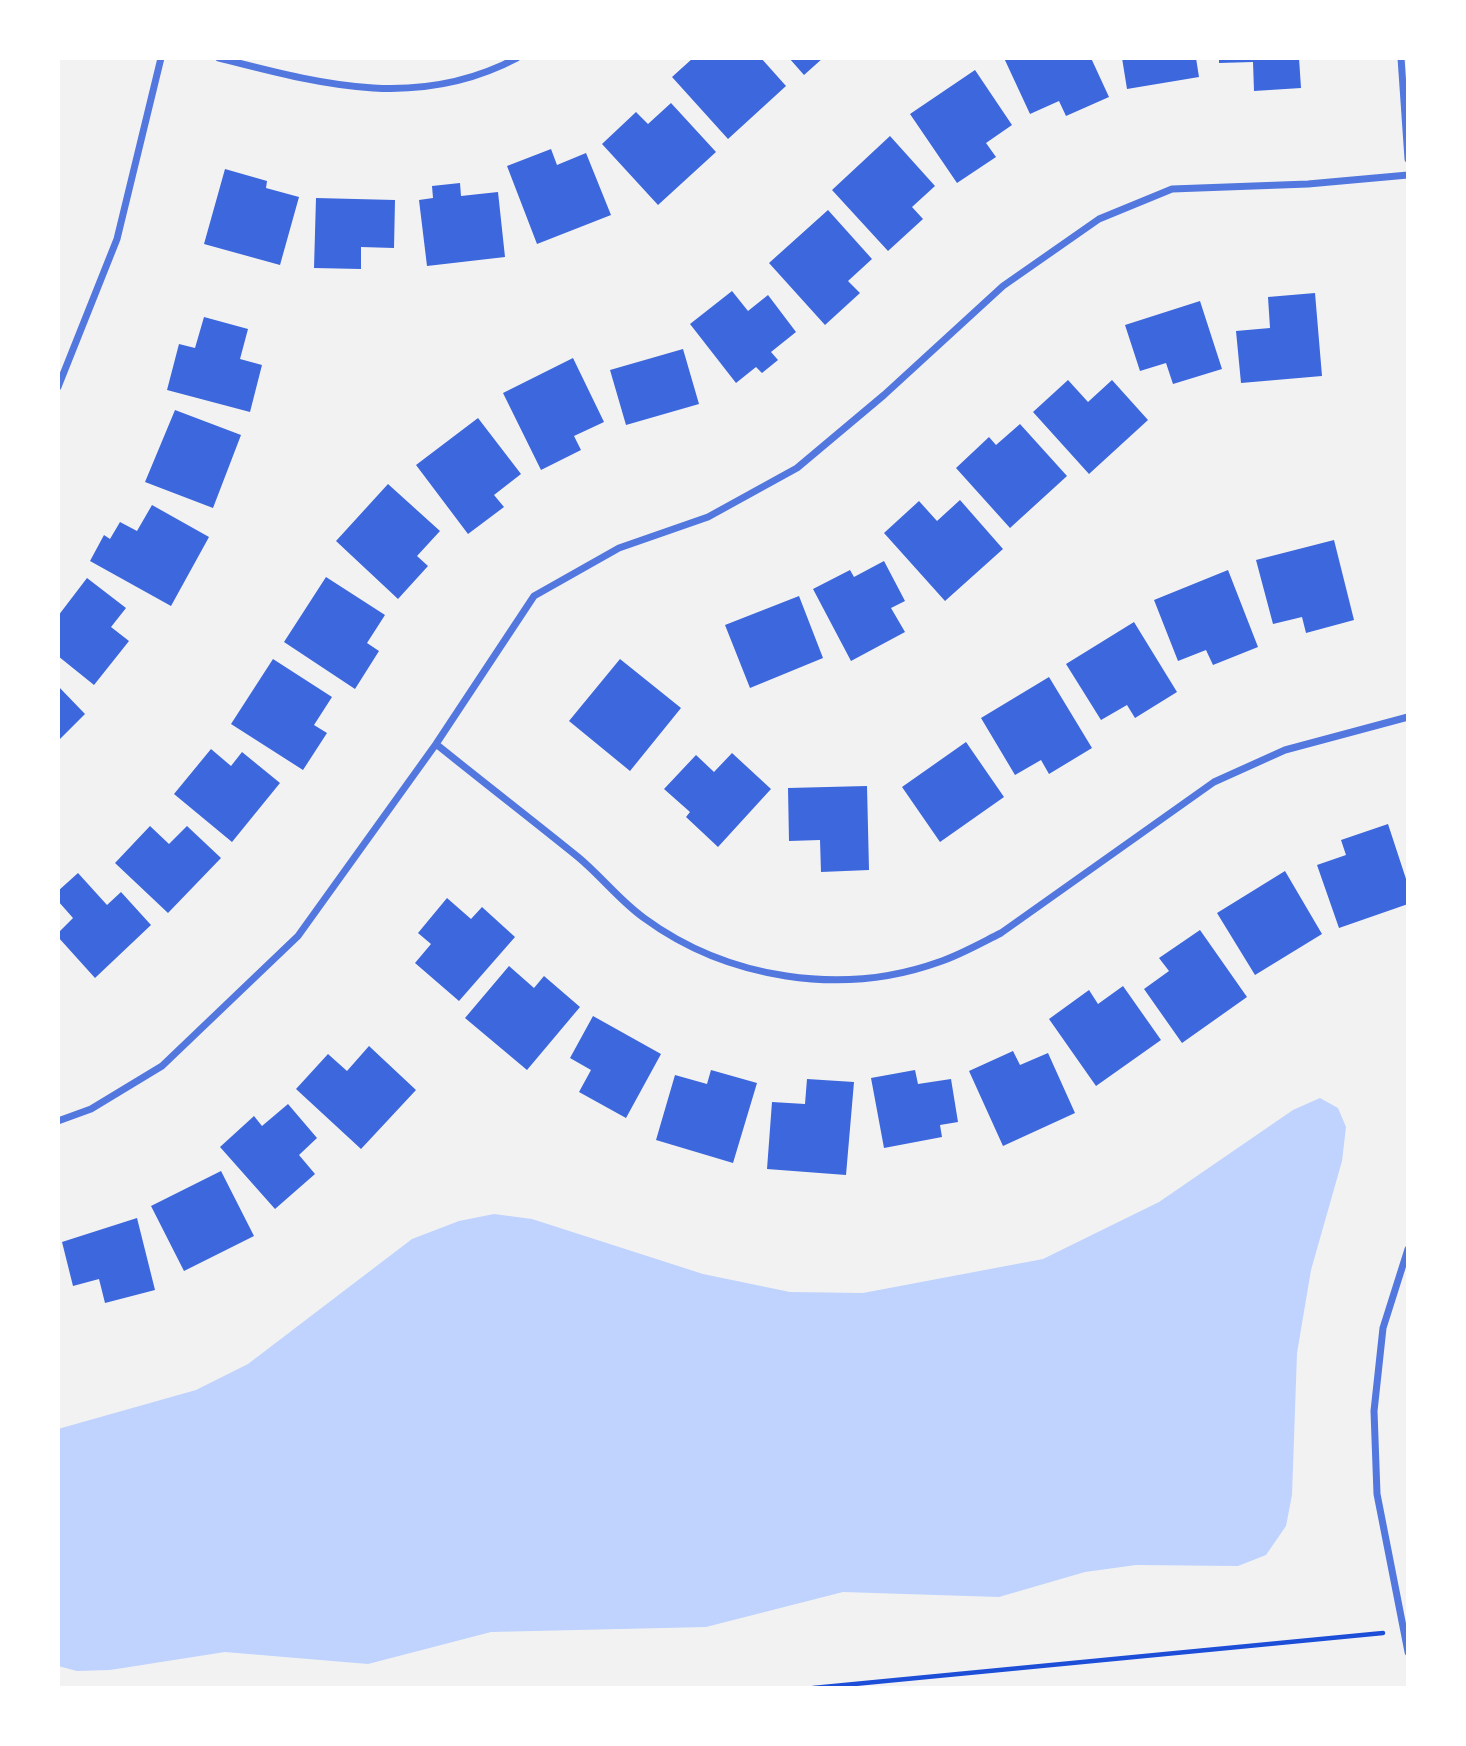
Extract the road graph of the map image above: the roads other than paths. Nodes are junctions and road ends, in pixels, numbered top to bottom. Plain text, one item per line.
1 (161, 58) edge
2 (219, 58) edge
3 (517, 58) edge
4 (1401, 58) edge
5 (1408, 159) edge
6 (1408, 175) edge
7 (58, 387) edge
8 (1408, 717) edge
9 (436, 744) junction
10 (58, 1121) edge
11 (1408, 1248) edge
12 (1408, 1652) edge

1 - 7 street
2 - 3 street
4 - 5 street
6 - 9 street
8 - 9 street
9 - 10 street
11 - 12 street

